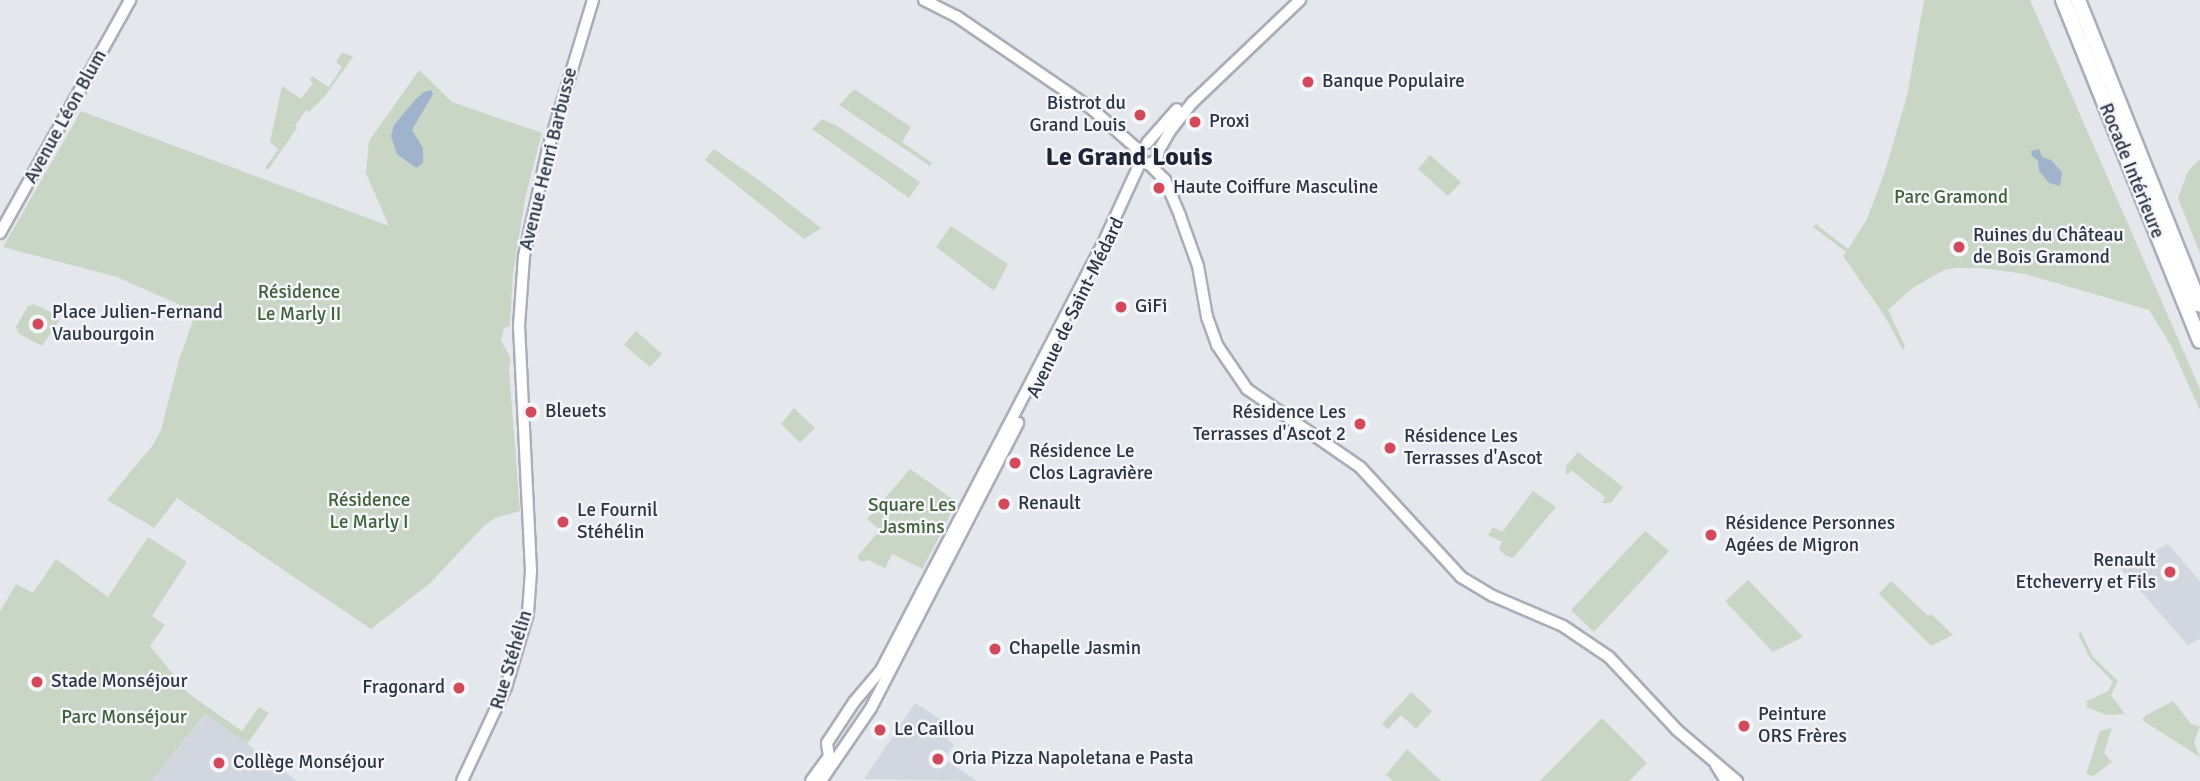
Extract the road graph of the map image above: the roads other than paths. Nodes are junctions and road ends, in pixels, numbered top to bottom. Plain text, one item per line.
1 (131, 0) edge
2 (593, 0) edge
3 (924, 0) edge
4 (1289, 0) edge
5 (1300, 0) edge
6 (2063, 0) edge
7 (2078, 0) edge
8 (1148, 155) junction
9 (0, 233) edge
10 (2200, 305) edge
11 (2200, 341) edge
12 (525, 447) joint
13 (969, 508) junction
14 (831, 760) junction
15 (1716, 765) junction
16 (462, 781) edge
17 (811, 781) edge
18 (821, 781) edge
19 (1726, 781) edge
20 (1737, 781) edge

1 - 9 street, Avenue Léon Blum
2 - 12 street, Avenue Henri Barbusse
3 - 8 street
4 - 8 street, Avenue de Saint-Médard
5 - 8 street, Avenue de Saint-Médard
6 - 11 highway, Rocade Intérieure
7 - 10 highway
8 - 13 street, Avenue de Saint-Médard
8 - 15 street
12 - 16 street, Rue Stéhélin
13 - 14 street
13 - 14 street
14 - 17 street
14 - 18 street
15 - 19 street
15 - 20 street

